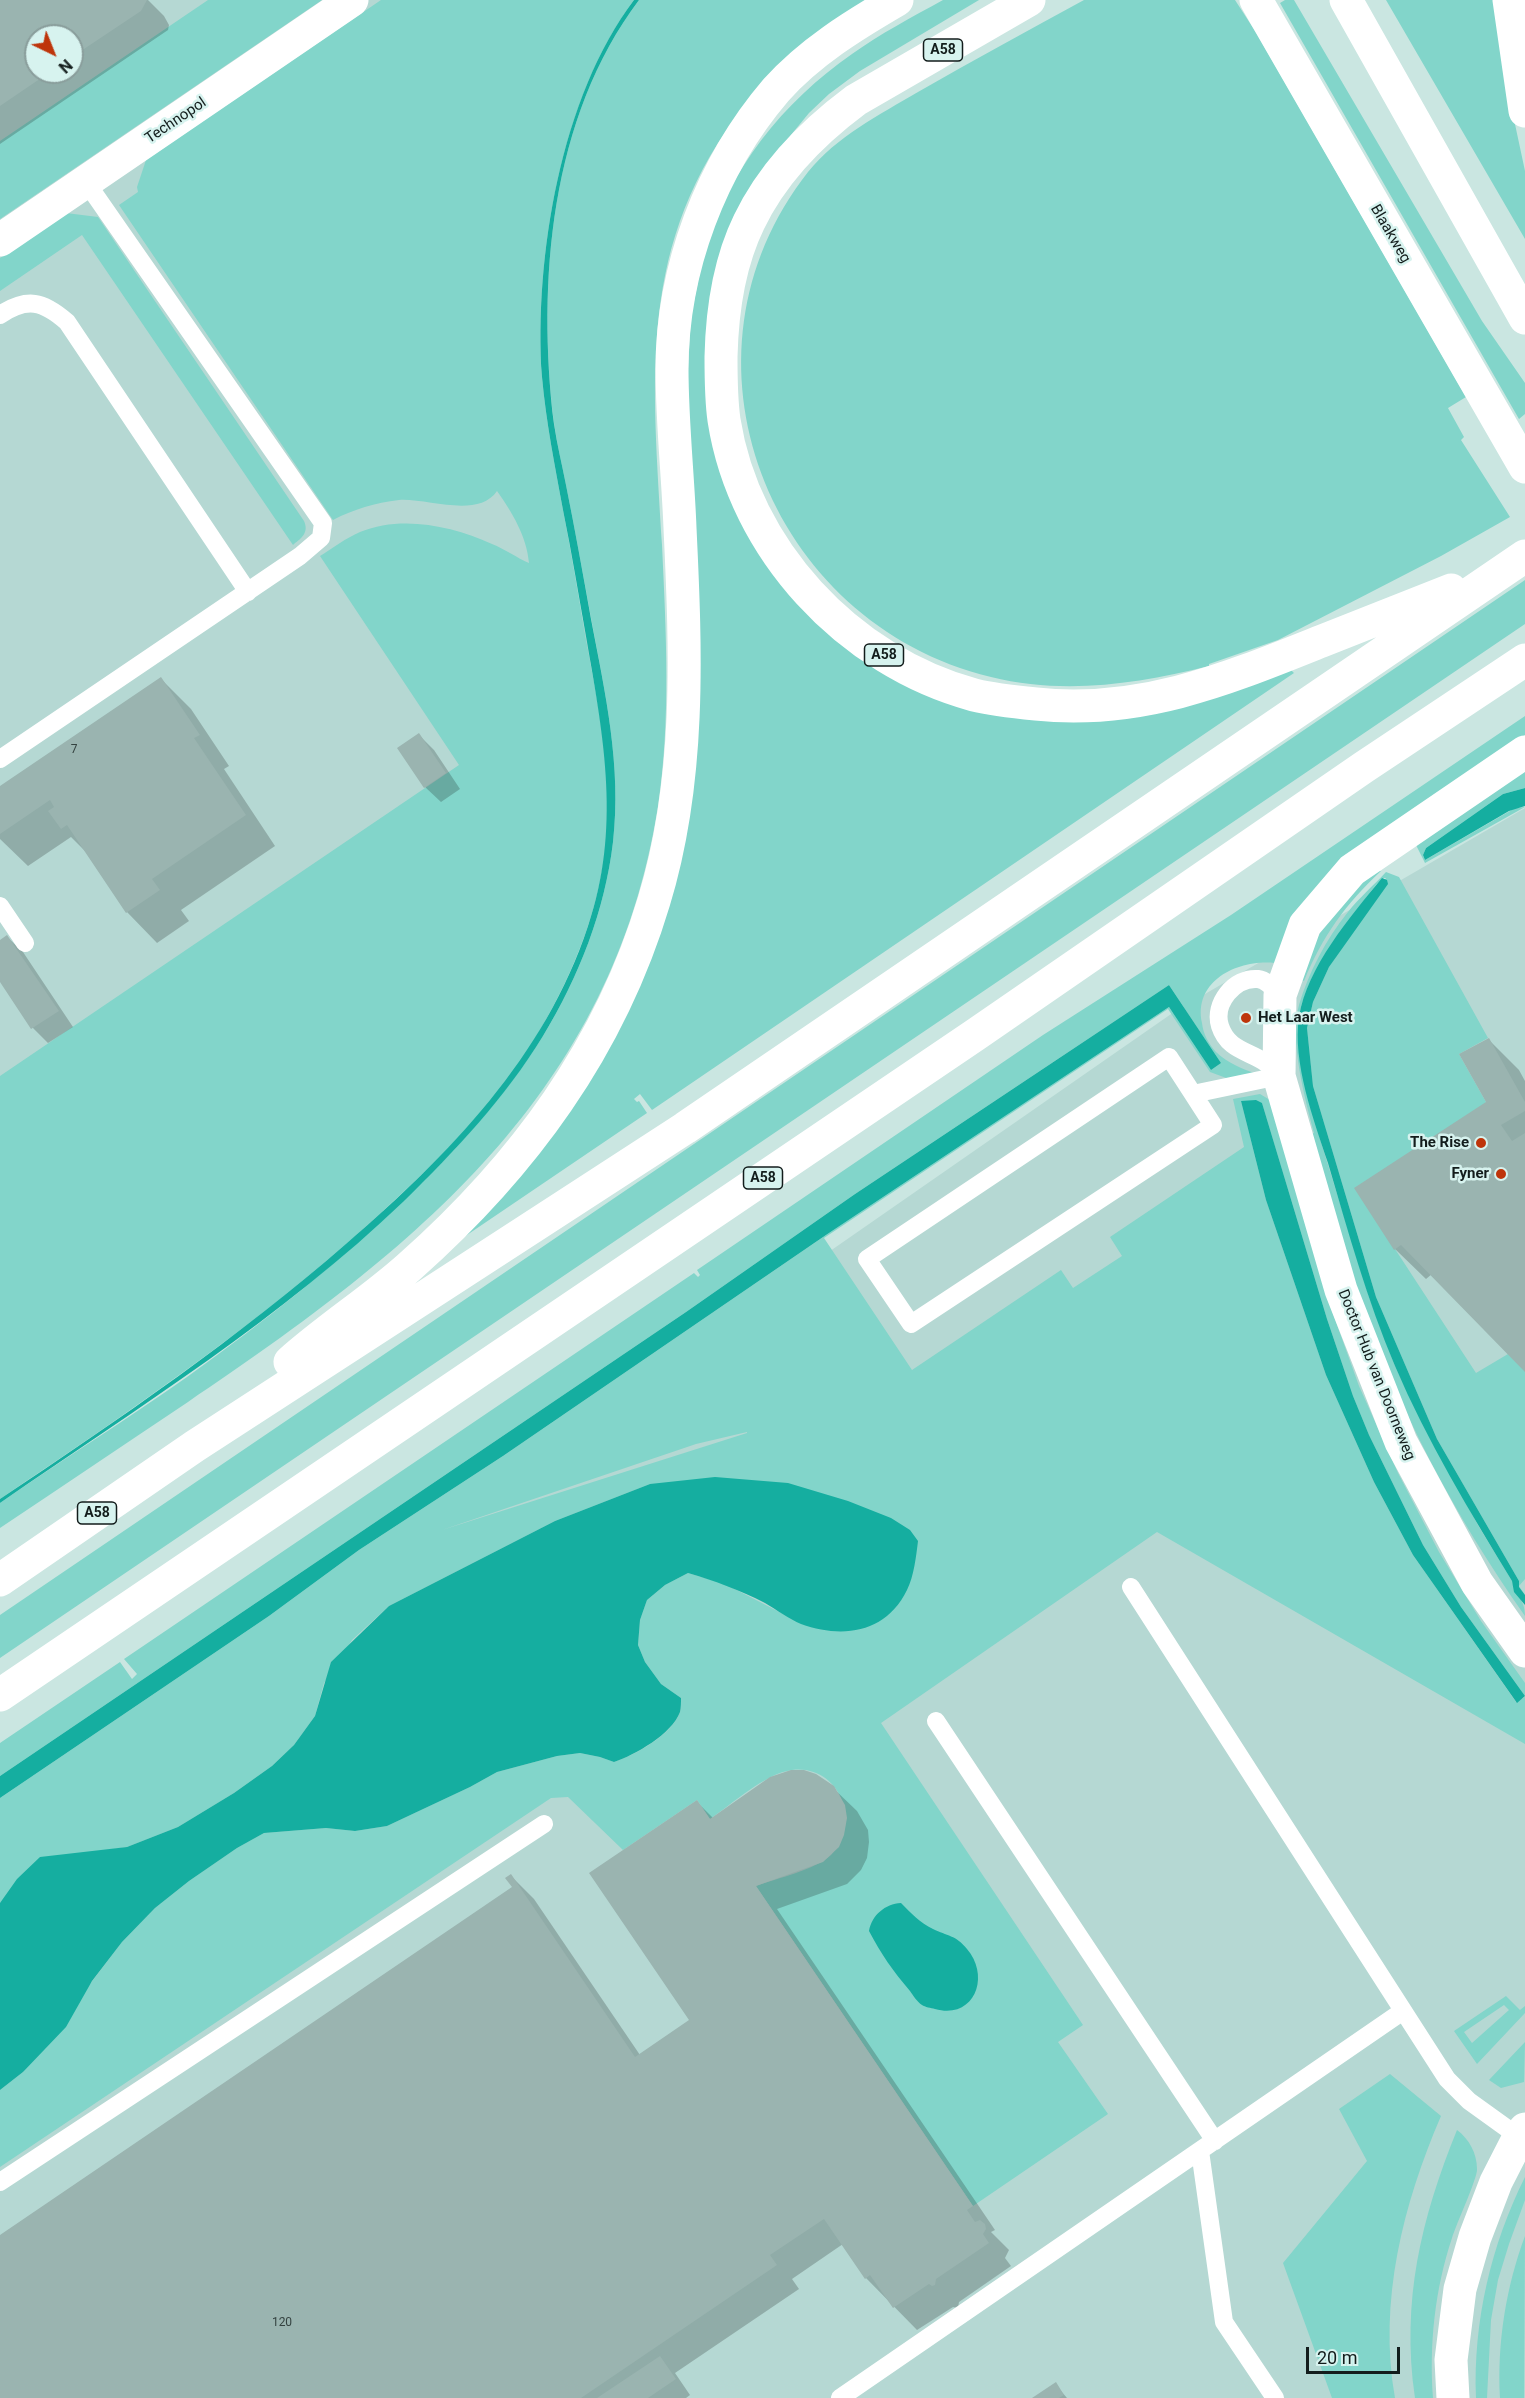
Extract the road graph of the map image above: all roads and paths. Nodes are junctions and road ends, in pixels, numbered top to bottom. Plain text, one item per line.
1 (352, 0) edge
2 (897, 0) edge
3 (1029, 0) edge
4 (1256, 0) edge
5 (1346, 0) edge
6 (1509, 0) edge
7 (1525, 111) edge
8 (86, 182) junction
9 (0, 240) edge
10 (0, 315) edge
11 (1525, 318) edge
12 (1525, 467) edge
13 (1517, 562) edge
14 (248, 592) junction
15 (1525, 660) edge
16 (1525, 752) edge
17 (0, 759) edge
18 (0, 906) edge
19 (26, 943) dead end
20 (1280, 996) junction
21 (1280, 1076) junction
22 (1192, 1095) junction
23 (195, 1446) junction
24 (0, 1580) edge
25 (1131, 1587) dead end
26 (1525, 1651) edge
27 (0, 1695) edge
28 (936, 1721) dead end
29 (544, 1824) dead end
30 (1403, 2011) junction
31 (1522, 2133) edge
32 (1208, 2146) junction
33 (0, 2182) edge
34 (840, 2398) edge
35 (1275, 2398) edge
36 (1454, 2398) edge

1 - 8 main road, Technopol
2 - 23 main road, A58
3 - 13 main road, A58
4 - 12 main road, Blaakweg
5 - 11 main road
6 - 7 main road
8 - 9 main road, Technopol
8 - 14 lane
10 - 14 lane
13 - 23 main road, A58
14 - 17 lane
15 - 27 main road, A58
16 - 20 main road, Doctor Hub van Doorneweg
18 - 19 lane
20 - 21 main road, Doctor Hub van Doorneweg
20 - 21 lane
21 - 22 lane
21 - 26 main road, Doctor Hub van Doorneweg
22 - 22 lane
23 - 24 main road, A58
25 - 30 lane
28 - 32 lane
29 - 33 lane
30 - 31 lane
30 - 32 lane
31 - 36 main road
32 - 34 lane
32 - 35 lane

